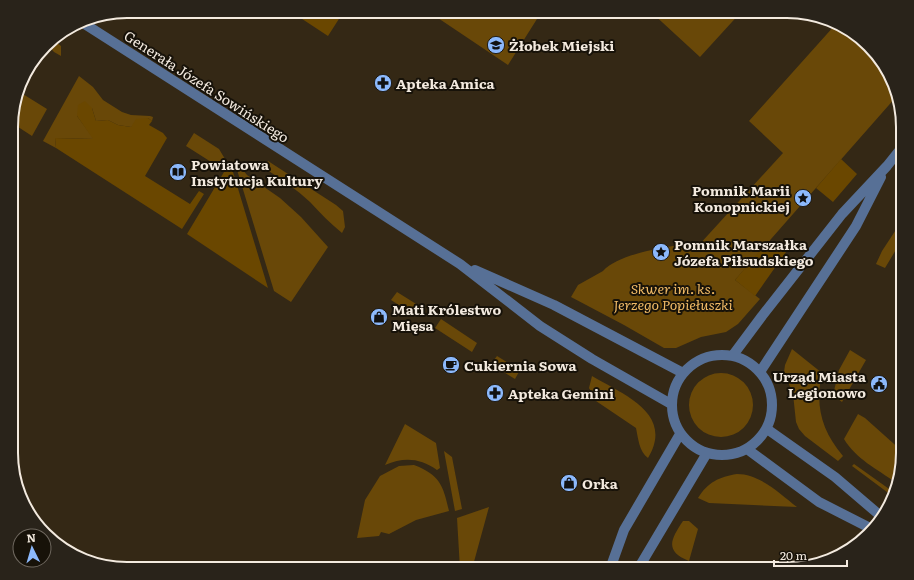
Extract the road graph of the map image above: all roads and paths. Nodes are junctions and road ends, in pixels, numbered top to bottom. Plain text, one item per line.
1 (87, 26) edge
2 (896, 155) edge
3 (887, 166) junction
4 (460, 264) junction
5 (733, 356) junction
6 (682, 372) junction
7 (760, 372) junction
8 (671, 404) junction
9 (767, 429) junction
10 (680, 434) junction
11 (747, 449) junction
12 (707, 453) junction
13 (878, 514) edge
14 (868, 526) edge
15 (613, 562) edge
16 (642, 562) edge

1 - 4 street, Generała Józefa Sowińskiego
2 - 3 street
3 - 5 street
3 - 7 street
4 - 6 street, Generała Józefa Sowińskiego
4 - 8 street, Generała Józefa Sowińskiego
5 - 6 street
5 - 7 street
6 - 8 street
7 - 9 street
8 - 10 street
9 - 11 street
9 - 13 street
10 - 12 street
10 - 15 street
11 - 12 street
11 - 14 street
12 - 16 street

